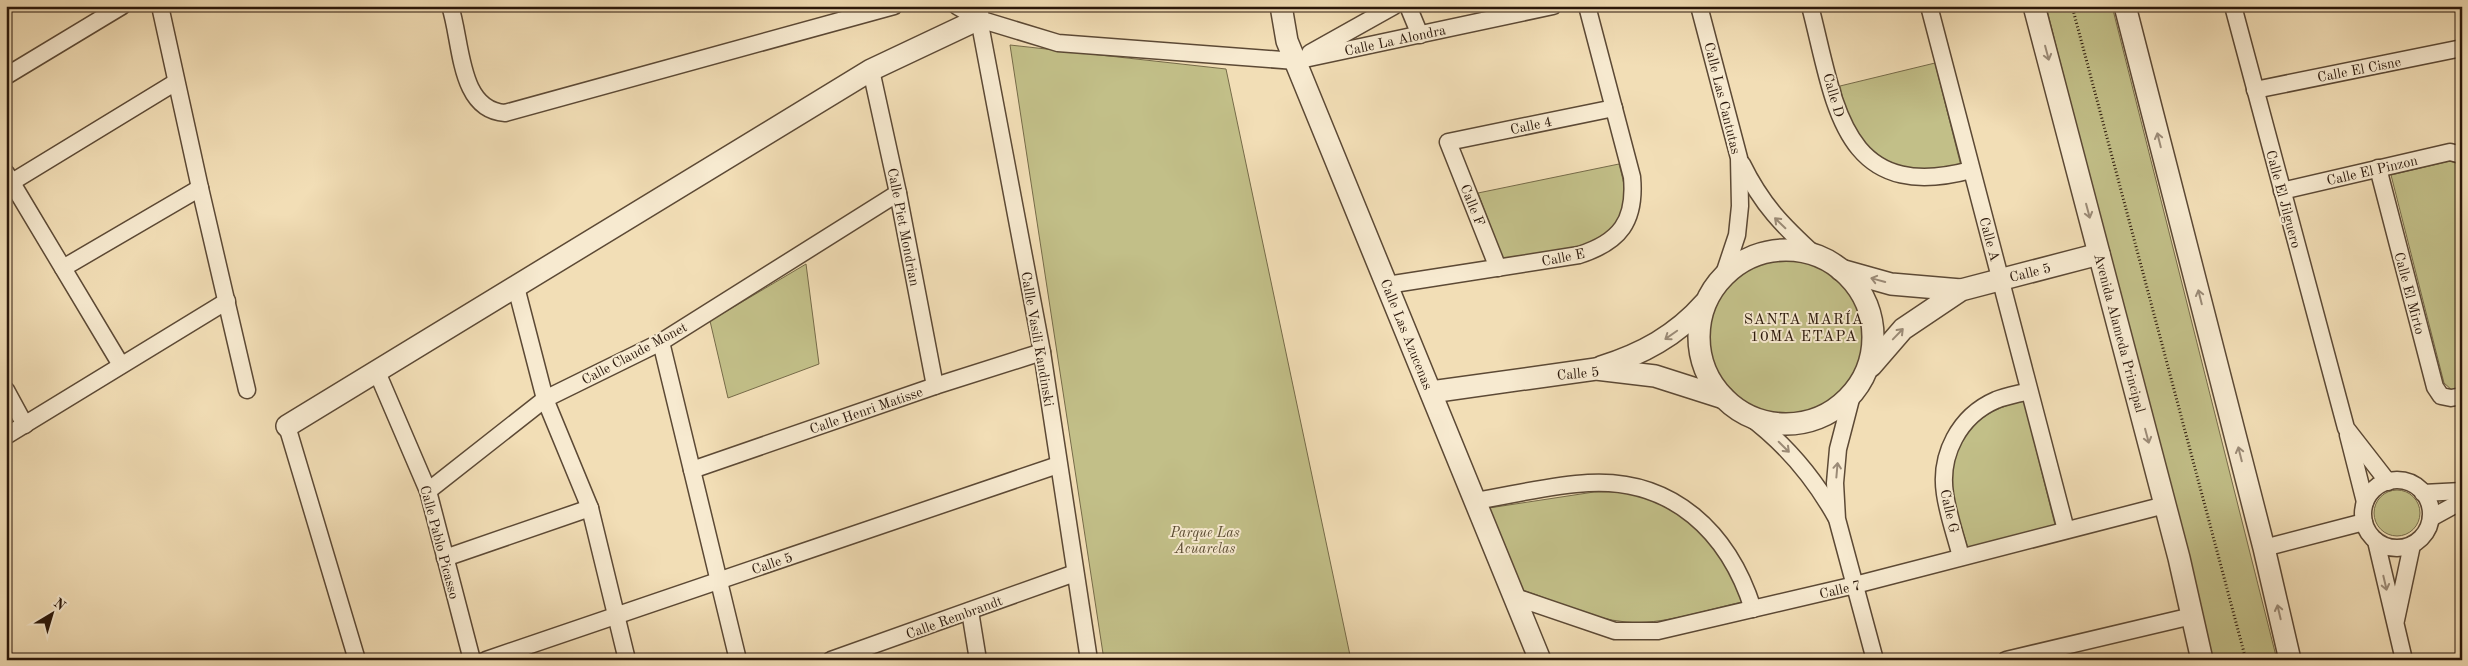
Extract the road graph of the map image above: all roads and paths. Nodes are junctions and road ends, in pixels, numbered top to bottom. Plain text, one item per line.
1 (122, 6) edge
2 (160, 6) edge
3 (450, 6) edge
4 (894, 6) edge
5 (957, 6) edge
6 (1281, 6) edge
7 (1394, 6) edge
8 (1408, 6) edge
9 (1552, 6) edge
10 (1587, 6) edge
11 (1699, 6) edge
12 (1810, 6) edge
13 (1929, 6) edge
14 (2034, 6) edge
15 (2072, 6) edge
16 (2125, 6) edge
17 (2233, 6) edge
18 (980, 13) edge
19 (1420, 35) junction
20 (2462, 48) edge
21 (2444, 52) junction
22 (2462, 52) edge
23 (1295, 61) junction
24 (871, 70) junction
25 (6, 76) edge
26 (176, 82) junction
27 (2255, 90) junction
28 (1614, 108) junction
29 (1448, 142) joint
30 (2462, 155) edge
31 (1739, 158) junction
32 (2378, 168) junction
33 (1971, 170) junction
34 (9, 178) edge
35 (200, 188) junction
36 (2282, 191) junction
37 (898, 193) junction
38 (2099, 254) junction
39 (1816, 256) junction
40 (63, 268) junction
41 (1498, 268) junction
42 (1841, 270) junction
43 (1723, 278) junction
44 (2000, 280) junction
45 (1387, 285) junction
46 (516, 287) junction
47 (1961, 290) junction
48 (227, 301) junction
49 (1707, 302) junction
50 (661, 342) junction
51 (1042, 352) junction
52 (121, 365) junction
53 (1596, 369) junction
54 (1867, 371) junction
55 (377, 372) junction
56 (935, 386) junction
57 (6, 390) edge
58 (247, 390) dead end
59 (2029, 391) junction
60 (1431, 392) junction
61 (1852, 395) junction
62 (2462, 396) edge
63 (1724, 398) junction
64 (545, 399) junction
65 (1747, 415) junction
66 (25, 425) junction
67 (287, 426) joint
68 (2346, 428) junction
69 (6, 436) edge
70 (1058, 465) junction
71 (692, 470) junction
72 (2388, 482) junction
73 (428, 490) junction
74 (2462, 491) edge
75 (2423, 492) junction
76 (1475, 501) junction
77 (2462, 501) edge
78 (2365, 502) junction
79 (2165, 504) junction
80 (590, 508) junction
81 (2431, 518) junction
82 (1837, 519) junction
83 (2364, 522) junction
84 (2066, 530) junction
85 (2376, 541) junction
86 (2412, 545) junction
87 (2264, 548) junction
88 (445, 558) junction
89 (1961, 558) junction
90 (1076, 573) junction
91 (719, 582) junction
92 (1855, 585) junction
93 (1515, 597) junction
94 (1753, 609) junction
95 (970, 611) junction
96 (616, 616) junction
97 (2192, 616) junction
98 (2395, 625) junction
99 (357, 660) edge
100 (472, 660) edge
101 (486, 660) edge
102 (627, 660) edge
103 (738, 660) edge
104 (831, 660) edge
105 (978, 660) edge
106 (1089, 660) edge
107 (1540, 660) edge
108 (1876, 660) edge
109 (2006, 660) edge
110 (2202, 660) edge
111 (2246, 660) edge
112 (2290, 660) edge
113 (2404, 660) edge

1 - 25 street
2 - 26 street
3 - 4 street
5 - 18 street, Calle La Alondra
6 - 23 street, Calle Las Azucenas
7 - 23 street
8 - 19 street
9 - 19 street, Calle La Alondra
10 - 28 street, Calle E
11 - 31 street, Calle Las Cantutas
12 - 33 street, Calle D
13 - 33 street, Calle A
14 -> 38 street, Avenida Alameda Principal
15 - 111 path
87 -> 16 street
17 - 27 street, Calle El Jilguero
18 - 23 street, Calle La Alondra
18 - 24 street
18 - 51 street, Callle Vasili Kandinski
19 - 23 street, Calle La Alondra
20 - 21 street, Calle El Cisne
21 - 22 street
21 - 27 street, Calle El Cisne
23 - 45 street, Calle Las Azucenas
24 - 37 street, Calle Piet Mondrian
24 - 46 street
26 - 34 street
26 - 35 street
27 - 36 street, Calle El Jilguero
28 - 29 street, Calle 4
28 - 41 street, Calle E
29 - 41 street, Calle F
30 - 32 street, Calle El Pinzon
39 -> 31 street
31 - 43 street, Calle Las Cantutas
32 - 36 street, Calle El Pinzon
32 - 62 street, Calle El Mirto
33 - 44 street, Calle A
34 - 40 street
35 - 40 street
35 - 48 street
36 - 68 street, Calle El Jilguero
37 - 50 street, Calle Claude Monet
37 - 56 street, Calle Piet Mondrian
38 - 44 street, Calle 5
38 -> 79 street, Avenida Alameda Principal
39 - 42 street
39 - 43 street
40 - 52 street
41 - 45 street, Calle E
47 -> 42 street, Calle 5
42 - 54 street
43 - 49 street
44 - 47 street, Calle 5
44 - 59 street, Calle A
45 - 60 street, Calle Las Azucenas
46 - 55 street
46 - 64 street
54 -> 47 street, Calle 5
48 - 52 street
48 - 58 street
49 -> 53 street
49 - 63 street
50 - 64 street, Calle Claude Monet
50 - 71 street
51 - 56 street, Calle Henri Matisse
51 - 70 street, Callle Vasili Kandinski
52 - 66 street
53 - 60 street, Calle 5
53 - 63 street, Calle 5
54 - 61 street
55 - 67 street
55 - 73 street, Calle Pablo Picasso
56 - 71 street, Calle Henri Matisse
57 - 66 street
59 - 84 street, Calle A
59 - 89 street, Calle G
60 - 76 street, Calle Las Azucenas
61 - 65 street
82 -> 61 street
63 - 65 street
64 - 73 street, Calle Claude Monet
64 - 80 street
65 -> 82 street
66 - 69 street
67 - 99 street
68 - 72 street
68 - 78 street
70 - 90 street, Callle Vasili Kandinski
70 - 91 street, Calle 5
71 - 91 street
72 - 75 street
72 - 78 street
73 - 88 street, Calle Pablo Picasso
74 - 75 street
75 - 81 street
76 - 93 street, Calle Las Azucenas
76 - 94 street
77 - 81 street
78 - 83 street
79 - 84 street, Calle 7
79 - 97 street, Avenida Alameda Principal
80 - 88 street
80 - 96 street
81 - 86 street
82 - 92 street
83 - 85 street
83 - 87 street
84 - 89 street, Calle 7
85 - 86 street
85 -> 98 street
86 - 98 street
112 -> 87 street
88 - 100 street, Calle Pablo Picasso
89 - 92 street, Calle 7
90 - 95 street, Calle Rembrandt
90 - 106 street, Callle Vasili Kandinski
91 - 96 street, Calle 5
91 - 103 street
92 - 94 street, Calle 7
92 - 108 street
93 - 94 street, Calle 7
93 - 107 street, Calle Las Azucenas
95 - 104 street, Calle Rembrandt
95 - 105 street
96 - 101 street, Calle 5
96 - 102 street
97 - 109 street
97 - 110 street, Avenida Alameda Principal
98 - 113 street

